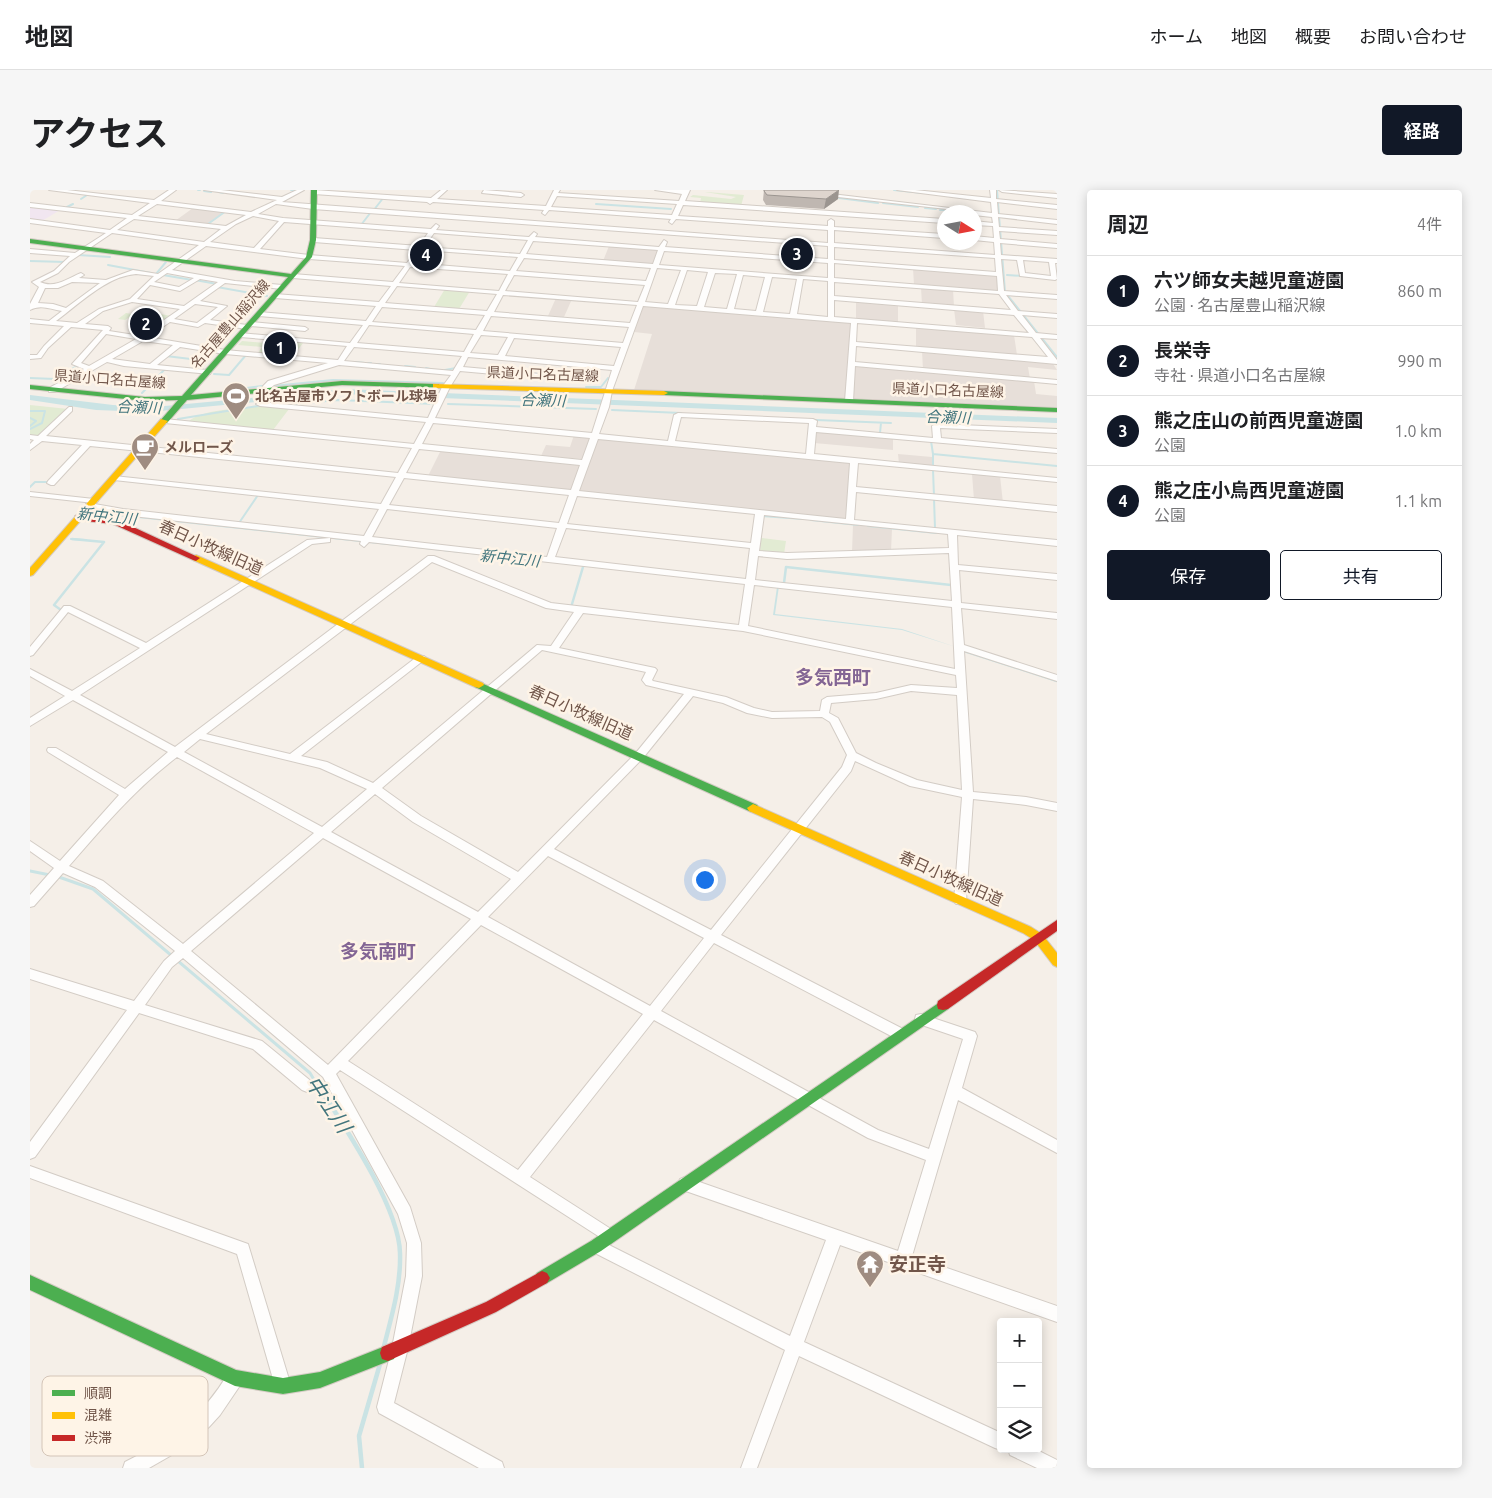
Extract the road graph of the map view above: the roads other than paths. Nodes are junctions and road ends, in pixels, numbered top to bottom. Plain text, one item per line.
1 (52, 190) edge
2 (94, 190) edge
3 (172, 190) edge
4 (207, 190) edge
5 (301, 190) edge
6 (398, 190) edge
7 (444, 190) edge
8 (602, 190) edge
9 (658, 190) edge
10 (834, 190) edge
11 (900, 190) edge
12 (993, 190) edge
13 (1002, 190) edge
14 (314, 191) edge
15 (486, 191) edge
16 (556, 192) edge
17 (686, 192) edge
18 (87, 194) junction
19 (813, 194) edge
20 (521, 195) dead end
21 (386, 196) junction
22 (831, 196) junction
23 (1057, 196) edge
24 (598, 197) junction
25 (79, 199) dead end
26 (286, 199) junction
27 (433, 200) junction
28 (445, 201) junction
29 (996, 201) junction
30 (155, 202) junction
31 (472, 202) junction
32 (277, 203) junction
33 (680, 203) junction
34 (30, 204) edge
35 (72, 204) dead end
36 (427, 205) dead end
37 (313, 206) junction
38 (64, 208) junction
39 (547, 208) junction
40 (1057, 208) edge
41 (937, 209) edge
42 (421, 210) dead end
43 (568, 210) junction
44 (593, 211) junction
45 (252, 214) junction
46 (831, 214) junction
47 (982, 214) edge
48 (416, 215) junction
49 (997, 215) junction
50 (434, 216) junction
51 (133, 217) junction
52 (442, 217) junction
53 (675, 217) junction
54 (283, 220) junction
55 (30, 221) edge
56 (937, 221) edge
57 (42, 222) junction
58 (179, 222) junction
59 (1057, 222) edge
60 (314, 223) junction
61 (539, 224) junction
62 (774, 224) junction
63 (560, 225) junction
64 (982, 225) edge
65 (173, 227) dead end
66 (227, 228) junction
67 (588, 228) junction
68 (831, 228) junction
69 (998, 228) junction
70 (30, 230) edge
71 (112, 231) junction
72 (166, 232) dead end
73 (432, 232) junction
74 (668, 233) junction
75 (1057, 233) edge
76 (159, 236) junction
77 (937, 236) edge
78 (530, 239) junction
79 (982, 239) edge
80 (314, 240) junction
81 (30, 241) edge
82 (563, 241) junction
83 (771, 241) junction
84 (999, 241) junction
85 (207, 242) junction
86 (581, 242) junction
87 (1032, 244) junction
88 (831, 245) junction
89 (1057, 246) edge
90 (87, 248) junction
91 (420, 248) junction
92 (662, 248) junction
93 (256, 249) junction
94 (30, 252) edge
95 (76, 255) junction
96 (520, 256) junction
97 (309, 257) junction
98 (1001, 257) junction
99 (555, 259) junction
100 (1020, 259) junction
101 (181, 260) junction
102 (1034, 260) junction
103 (831, 261) junction
104 (1054, 261) edge
105 (367, 262) junction
106 (409, 265) junction
107 (654, 266) junction
108 (362, 268) dead end
109 (684, 269) junction
110 (167, 271) junction
111 (712, 271) junction
112 (56, 272) junction
113 (512, 272) junction
114 (740, 273) junction
115 (357, 274) dead end
116 (999, 274) junction
117 (769, 275) junction
118 (160, 276) junction
119 (293, 276) junction
120 (199, 277) junction
121 (800, 278) junction
122 (74, 280) junction
123 (352, 280) junction
124 (831, 280) junction
125 (224, 281) junction
126 (33, 282) edge
127 (108, 282) junction
128 (149, 283) junction
129 (648, 283) junction
130 (395, 284) junction
131 (43, 286) junction
132 (279, 291) junction
133 (501, 292) junction
134 (1004, 293) junction
135 (1057, 297) edge
136 (831, 298) junction
137 (132, 300) junction
138 (194, 302) junction
139 (381, 304) junction
140 (641, 304) junction
141 (31, 306) edge
142 (671, 306) junction
143 (82, 308) dead end
144 (185, 308) junction
145 (700, 308) junction
146 (70, 309) junction
147 (91, 309) dead end
148 (101, 310) junction
149 (730, 311) junction
150 (606, 312) junction
151 (490, 313) junction
152 (760, 313) junction
153 (1020, 313) junction
154 (259, 314) junction
155 (793, 316) junction
156 (1057, 316) edge
157 (444, 319) junction
158 (831, 319) junction
159 (169, 320) junction
160 (30, 321) edge
161 (205, 321) junction
162 (854, 321) junction
163 (50, 323) junction
164 (368, 323) junction
165 (70, 324) junction
166 (79, 325) junction
167 (633, 325) junction
168 (305, 328) dead end
169 (246, 329) junction
170 (104, 332) junction
171 (479, 332) junction
172 (512, 335) junction
173 (1038, 336) junction
174 (1057, 337) edge
175 (143, 338) junction
176 (853, 344) junction
177 (178, 345) junction
178 (352, 345) junction
179 (626, 345) junction
180 (225, 352) junction
181 (466, 355) junction
182 (30, 357) edge
183 (500, 358) junction
184 (108, 360) junction
185 (340, 362) junction
186 (1055, 362) edge
187 (852, 364) junction
188 (152, 366) junction
189 (589, 366) junction
190 (90, 368) junction
191 (618, 368) junction
192 (456, 371) junction
193 (207, 372) junction
194 (1057, 382) edge
195 (30, 387) edge
196 (446, 388) junction
197 (268, 389) junction
198 (52, 390) junction
199 (608, 393) junction
200 (182, 401) junction
201 (850, 401) junction
202 (260, 404) dead end
203 (69, 409) dead end
204 (1057, 410) edge
205 (168, 418) junction
206 (431, 420) junction
207 (812, 428) junction
208 (1057, 431) edge
209 (594, 436) junction
210 (30, 437) edge
211 (40, 438) junction
212 (937, 440) junction
213 (88, 443) junction
214 (671, 444) junction
215 (417, 446) junction
216 (30, 448) edge
217 (141, 448) junction
218 (1057, 451) edge
219 (810, 457) junction
220 (854, 461) junction
221 (584, 463) junction
222 (401, 476) junction
223 (114, 478) junction
224 (1057, 480) edge
225 (51, 483) dead end
226 (852, 489) junction
227 (574, 493) junction
228 (30, 494) edge
229 (384, 507) junction
230 (1057, 509) edge
231 (85, 510) junction
232 (760, 512) junction
233 (850, 522) junction
234 (562, 526) junction
235 (952, 532) junction
236 (365, 542) junction
237 (1057, 543) edge
238 (754, 550) junction
239 (953, 550) junction
240 (431, 558) junction
241 (550, 560) junction
242 (954, 567) junction
243 (30, 573) edge
244 (1057, 578) edge
245 (249, 581) junction
246 (749, 583) junction
247 (957, 606) junction
248 (580, 610) junction
249 (1057, 616) edge
250 (345, 624) junction
251 (743, 628) junction
252 (146, 647) junction
253 (960, 647) junction
254 (554, 649) junction
255 (30, 653) edge
256 (421, 658) junction
257 (30, 672) edge
258 (960, 673) junction
259 (1057, 678) edge
260 (490, 689) junction
261 (961, 692) junction
262 (690, 693) junction
263 (73, 695) junction
264 (824, 714) junction
265 (30, 723) edge
266 (200, 736) dead end
267 (52, 750) dead end
268 (176, 751) junction
269 (852, 755) junction
270 (639, 756) junction
271 (292, 758) junction
272 (374, 788) junction
273 (126, 794) junction
274 (968, 795) junction
275 (1057, 807) edge
276 (800, 827) junction
277 (323, 832) junction
278 (30, 845) edge
279 (546, 850) junction
280 (61, 868) junction
281 (518, 878) junction
282 (960, 900) junction
283 (30, 904) edge
284 (479, 917) junction
285 (1057, 925) edge
286 (714, 936) junction
287 (1038, 937) junction
288 (182, 951) junction
289 (1057, 962) edge
290 (30, 974) edge
291 (136, 1008) junction
292 (652, 1014) junction
293 (921, 1019) junction
294 (900, 1034) junction
295 (339, 1062) junction
296 (328, 1072) junction
297 (307, 1086) dead end
298 (954, 1092) junction
299 (809, 1098) junction
300 (1057, 1147) edge
301 (30, 1153) edge
302 (934, 1157) junction
303 (30, 1172) edge
304 (521, 1178) junction
305 (685, 1184) junction
306 (609, 1236) junction
307 (835, 1237) junction
308 (596, 1246) junction
309 (903, 1261) junction
310 (30, 1282) edge
311 (1057, 1314) edge
312 (796, 1347) junction
313 (400, 1348) junction
314 (235, 1378) junction
315 (283, 1386) junction
316 (208, 1419) edge
317 (997, 1440) edge
318 (1024, 1453) edge
319 (157, 1456) edge
320 (131, 1468) edge
321 (496, 1468) edge
322 (749, 1468) edge
323 (1056, 1468) edge

1 - 18 street
2 - 18 street
3 - 30 street
4 - 26 street
5 - 26 street
6 - 21 street
7 - 27 street
8 - 24 street
9 - 17 street
10 - 22 street
11 - 29 street
12 - 29 street
13 - 23 street
14 - 21 street
14 - 37 street, 名古屋豊山稲沢線
15 - 20 street
15 - 31 street
16 - 24 street
16 - 39 street
17 - 33 street
18 - 25 street
18 - 30 street
19 - 22 street
21 - 27 street
22 - 41 street
22 - 46 street
24 - 33 street
24 - 44 street
26 - 32 street
27 - 28 street
27 - 36 street
28 - 31 street
28 - 50 street
29 - 40 street
29 - 49 street
30 - 45 street
30 - 51 street
31 - 39 street
32 - 37 street
32 - 45 street
33 - 46 street
33 - 53 street
34 - 38 street
35 - 38 street
37 - 48 street
37 - 60 street, 名古屋豊山稲沢線
38 - 51 street
38 - 57 street
39 - 43 street
39 - 61 street
42 - 48 street
43 - 44 street
43 - 63 street
44 - 53 street
44 - 67 street
45 - 54 street
45 - 66 street
46 - 56 street
46 - 68 street
47 - 49 street
48 - 50 street
49 - 59 street
49 - 69 street
50 - 52 street
51 - 58 street
51 - 71 street
52 - 61 street
52 - 73 street
53 - 62 street
53 - 74 street
54 - 60 street
54 - 93 street
55 - 57 street
57 - 70 street
57 - 71 street
58 - 65 street
58 - 66 street
60 - 73 street
60 - 80 street, 名古屋豊山稲沢線
61 - 63 street
61 - 78 street
62 - 68 street
62 - 83 street
63 - 67 street
64 - 69 street
66 - 85 street
67 - 74 street
67 - 86 street
68 - 77 street
68 - 88 street
69 - 75 street
69 - 84 street
71 - 76 street
71 - 90 street
72 - 76 street
73 - 78 street
73 - 91 street
74 - 83 street
74 - 92 street
76 - 85 street
78 - 82 street
78 - 96 street
79 - 84 street
80 - 91 street
80 - 97 street, 名古屋豊山稲沢線
81 - 90 street
82 - 86 street
82 - 99 street
83 - 88 street
84 - 87 street
84 - 98 street
85 - 93 street
85 - 101 street
86 - 92 street
87 - 89 street
87 - 102 street
88 - 98 street
88 - 103 street
90 - 95 street
90 - 101 street
91 - 96 street
91 - 106 street
92 - 103 street
92 - 107 street
93 - 97 street
94 - 95 street
95 - 112 street
96 - 99 street
96 - 113 street
97 - 105 street
97 - 119 street, 名古屋豊山稲沢線
98 - 100 street
98 - 116 street
99 - 107 street
100 - 102 street
100 - 104 street
101 - 110 street
101 - 119 street
102 - 104 street
103 - 116 street
103 - 124 street
105 - 106 street
105 - 108 street
106 - 113 street
106 - 130 street
107 - 109 street
107 - 129 street
109 - 111 street
109 - 142 street
110 - 118 street
110 - 120 street
111 - 114 street
111 - 145 street
112 - 122 street
112 - 126 street
113 - 129 street
113 - 133 street
114 - 117 street
114 - 149 street
115 - 123 street
116 - 134 street
117 - 121 street
117 - 152 street
118 - 127 street
118 - 128 street
119 - 123 street
119 - 132 street, 名古屋豊山稲沢線
120 - 125 street
120 - 128 street
121 - 124 street
121 - 155 street
122 - 127 street
122 - 131 street
123 - 130 street
124 - 134 street
124 - 136 street
125 - 132 street
125 - 138 street
126 - 131 street
127 - 146 street
128 - 137 street
129 - 140 street
130 - 133 street
130 - 139 street
131 - 141 street
132 - 139 street
132 - 154 street, 名古屋豊山稲沢線
133 - 150 street
133 - 151 street
134 - 135 street
134 - 153 street
136 - 153 street
136 - 158 street
137 - 144 street
137 - 148 street
138 - 144 street
138 - 161 street
139 - 157 street
139 - 164 street
140 - 142 street
140 - 150 street
140 - 167 street
141 - 146 street
142 - 145 street
143 - 146 street
144 - 159 street
145 - 149 street
146 - 163 street
147 - 148 street
148 - 166 street
149 - 152 street
150 - 151 street
150 - 167 street
151 - 157 street
151 - 171 street
152 - 155 street
153 - 156 street
153 - 173 street
154 - 164 street
154 - 169 street, 名古屋豊山稲沢線
155 - 158 street
157 - 164 street
157 - 171 street
158 - 162 street
159 - 161 street
159 - 175 street
160 - 163 street
161 - 169 street
162 - 173 street
162 - 176 street
163 - 165 street
164 - 178 street
165 - 166 street
165 - 182 street
166 - 170 street
167 - 179 street
168 - 169 street
169 - 178 street
169 - 180 street, 名古屋豊山稲沢線
170 - 175 street
170 - 190 street
171 - 172 street
171 - 181 street
172 - 179 street
172 - 183 street
173 - 174 street
173 - 186 street
175 - 177 street
175 - 184 street
176 - 186 street
176 - 187 street
177 - 180 street
177 - 188 street
178 - 181 street
178 - 185 street
179 - 191 street
180 - 185 street
180 - 193 street, 名古屋豊山稲沢線
181 - 183 street
181 - 192 street
183 - 189 street
184 - 188 street
184 - 190 street
185 - 192 street
185 - 197 street
187 - 194 street
187 - 201 street
188 - 193 street
189 - 191 street
189 - 192 street
190 - 198 street
191 - 199 street
192 - 196 street
193 - 200 street, 名古屋豊山稲沢線
195 - 198 street, 県道小口名古屋線
196 - 197 street, 県道小口名古屋線
196 - 199 street, 県道小口名古屋線
196 - 206 street
197 - 200 street, 県道小口名古屋線
198 - 200 street, 県道小口名古屋線
199 - 201 street, 県道小口名古屋線
199 - 209 street
200 - 205 street, 名古屋豊山稲沢線
201 - 204 street, 県道小口名古屋線
202 - 206 street
203 - 211 street
205 - 215 street
205 - 217 street, 名古屋豊山稲沢線
206 - 209 street
206 - 215 street
207 - 212 street
207 - 214 street
207 - 219 street
208 - 212 street
209 - 214 street
209 - 221 street
210 - 211 street
211 - 213 street
211 - 216 street
212 - 218 street
213 - 217 street
213 - 225 street
214 - 219 street
215 - 221 street
215 - 222 street
217 - 222 street
217 - 223 street, 名古屋豊山稲沢線
219 - 220 street
220 - 224 street
220 - 226 street
221 - 227 street
222 - 227 street
222 - 229 street
223 - 229 street
223 - 231 street, 名古屋豊山稲沢線
226 - 230 street
226 - 233 street
227 - 232 street
227 - 234 street
228 - 231 street
229 - 234 street
229 - 236 street
231 - 236 street
231 - 243 street, 名古屋豊山稲沢線
231 - 245 street, 春日小牧線旧道
232 - 233 street
232 - 238 street
233 - 235 street
234 - 238 street
234 - 241 street
235 - 237 street
235 - 239 street
236 - 240 street
236 - 241 street
236 - 245 street
238 - 239 street
238 - 246 street
239 - 242 street
240 - 248 street
240 - 250 street
241 - 246 street
242 - 244 street
242 - 247 street
245 - 250 street, 春日小牧線旧道
245 - 252 street
246 - 247 street
246 - 251 street
247 - 249 street
247 - 253 street
248 - 251 street
248 - 254 street
250 - 256 street, 春日小牧線旧道
250 - 268 street
251 - 258 street
252 - 255 street
252 - 263 street
253 - 258 street
253 - 259 street
254 - 260 street
254 - 262 street
256 - 260 street, 春日小牧線旧道
256 - 271 street
257 - 263 street
258 - 261 street
260 - 270 street, 春日小牧線旧道
260 - 272 street
261 - 264 street
261 - 274 street
262 - 264 street
262 - 270 street
263 - 265 street
263 - 268 street
264 - 269 street
266 - 271 street
267 - 273 street
268 - 273 street
268 - 277 street
269 - 274 street
269 - 276 street
270 - 276 street, 春日小牧線旧道
270 - 279 street
271 - 272 street
272 - 277 street
272 - 281 street
273 - 280 street
274 - 275 street
274 - 282 street
276 - 282 street, 春日小牧線旧道
276 - 286 street
277 - 284 street
277 - 288 street
278 - 280 street
279 - 281 street
279 - 286 street
280 - 283 street
280 - 288 street
281 - 284 street
282 - 287 street, 春日小牧線旧道
284 - 292 street
284 - 295 street
285 - 287 street
286 - 292 street
286 - 294 street
287 - 289 street, 春日小牧線旧道
287 - 293 street
288 - 291 street
288 - 296 street
290 - 291 street
291 - 297 street
291 - 301 street
292 - 299 street
292 - 304 street
293 - 294 street
293 - 298 street
294 - 299 street
295 - 296 street
295 - 304 street
296 - 313 street
298 - 300 street
298 - 302 street
299 - 302 street
299 - 305 street
302 - 309 street
303 - 315 street
304 - 306 street
305 - 306 street
305 - 307 street
306 - 308 street
307 - 309 street
307 - 312 street
308 - 312 street
308 - 313 street
309 - 311 street
310 - 314 street
312 - 317 street
312 - 322 street
313 - 315 street
313 - 321 street
314 - 315 street
314 - 316 street
318 - 323 street
319 - 320 street

